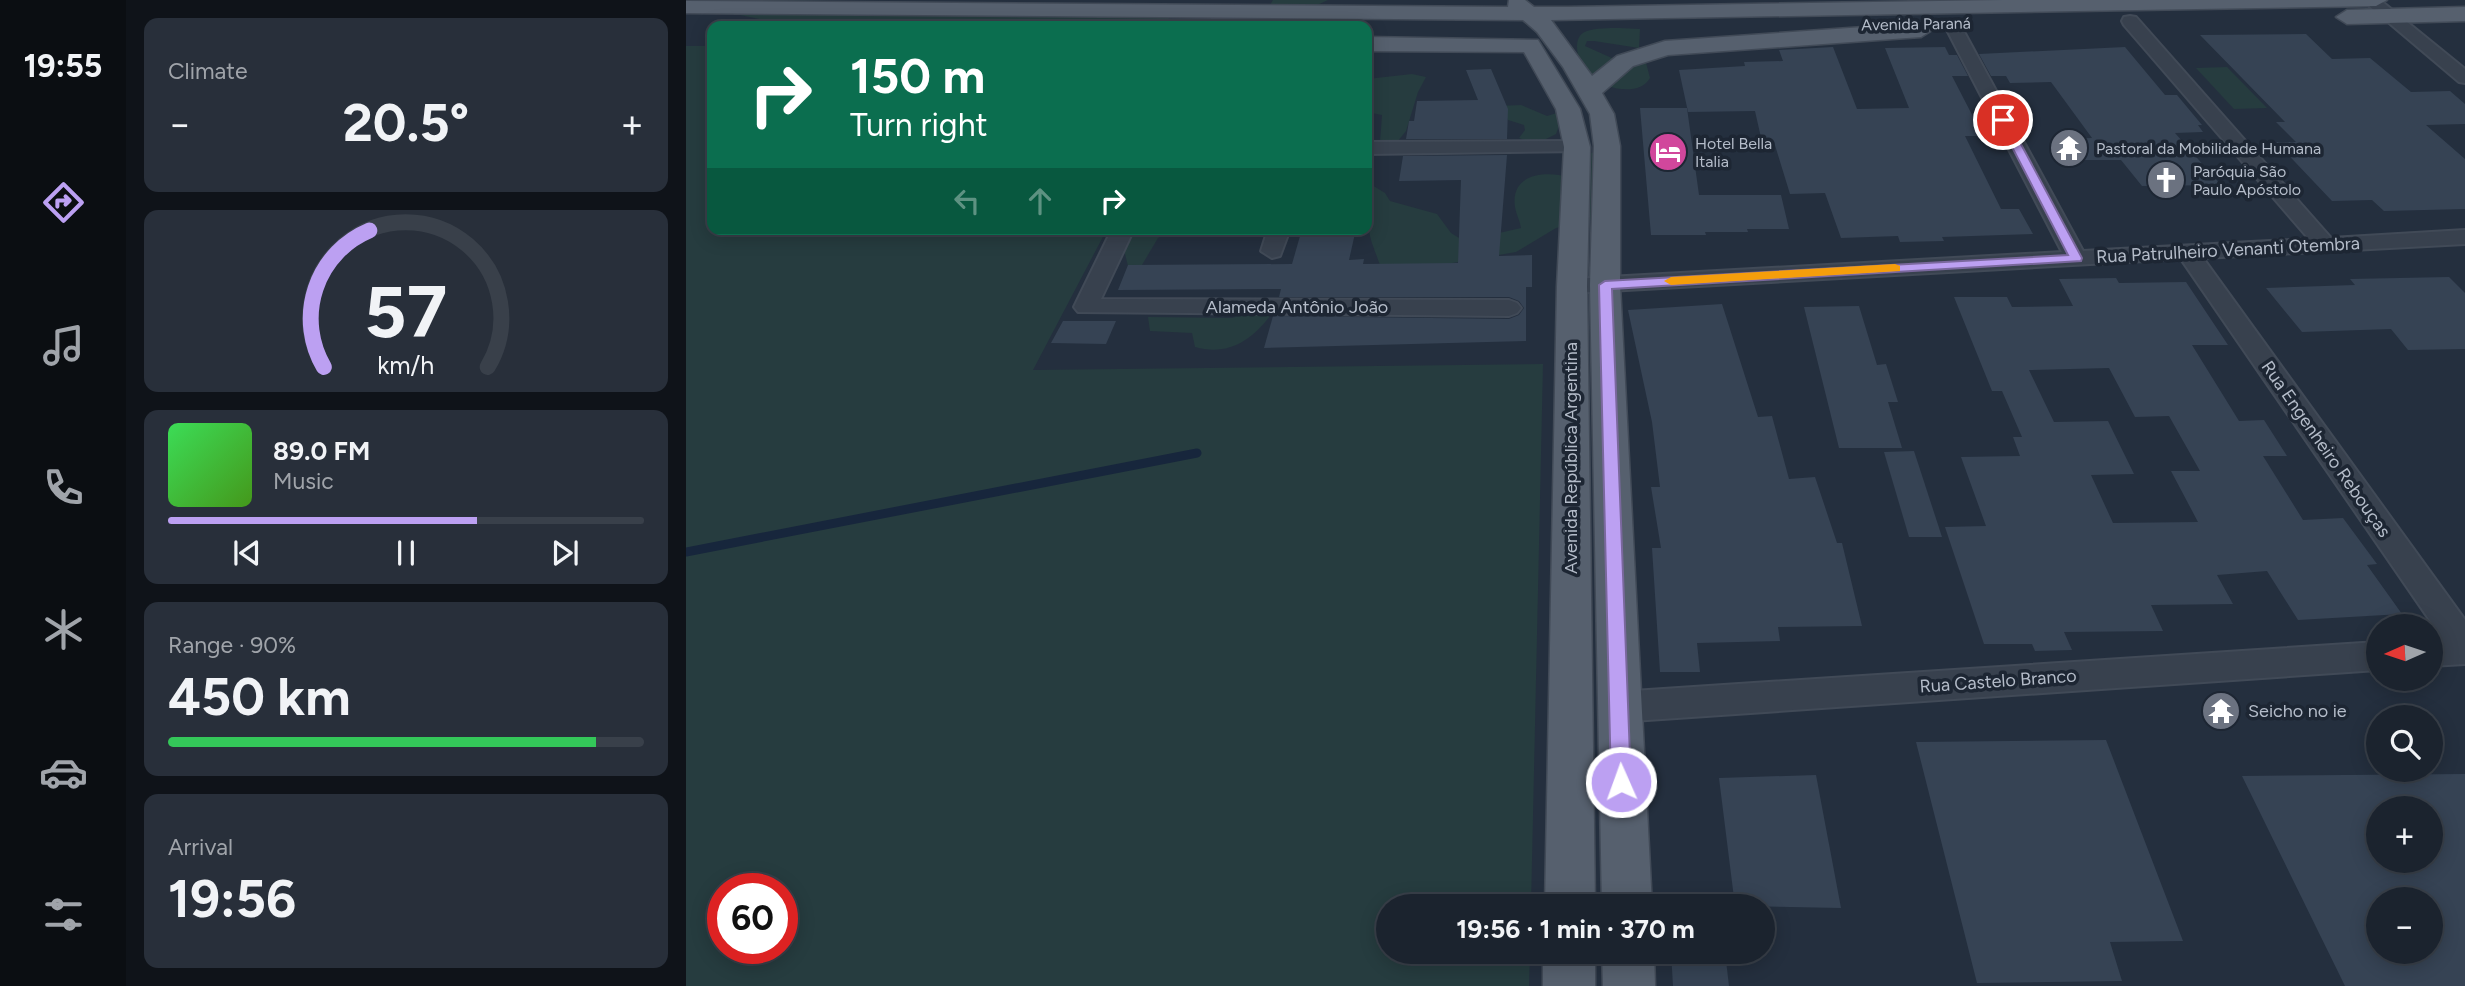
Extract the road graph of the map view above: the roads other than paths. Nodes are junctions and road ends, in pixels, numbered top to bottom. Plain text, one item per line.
1 (1188, 0) edge
2 (1387, 0) edge
3 (1614, 0) edge
4 (2370, 0) edge
5 (2028, 2) edge
6 (686, 7) edge
7 (2383, 8) edge
8 (1228, 12) junction
9 (1717, 12) junction
10 (1332, 13) junction
11 (2465, 14) edge
12 (1533, 17) edge
13 (2130, 21) junction
14 (1998, 23) junction
15 (686, 24) edge
16 (707, 24) edge
17 (1372, 27) edge
18 (1954, 28) junction
19 (1372, 43) edge
20 (1582, 78) junction
21 (2465, 78) edge
22 (1577, 147) junction
23 (1372, 148) edge
24 (1120, 235) edge
25 (1277, 235) edge
26 (2465, 237) edge
27 (2325, 244) junction
28 (1272, 251) dead end
29 (2187, 252) junction
30 (2076, 258) junction
31 (1589, 285) junction
32 (1509, 308) dead end
33 (2465, 648) edge
34 (2443, 651) edge
35 (2366, 657) edge
36 (1618, 706) junction
37 (1570, 894) edge
38 (1626, 894) edge
39 (1569, 964) edge
40 (1628, 964) edge
41 (1569, 986) edge
42 (1629, 986) edge

1 - 8 main road
2 - 10 main road
3 - 9 main road
4 - 5 main road, Avenida Paraná
4 - 7 main road, Avenida Paraná
5 - 9 main road, Avenida Paraná
6 - 8 main road, Avenida Paraná
7 - 11 main road, Avenida Paraná
7 - 13 main road, Avenida Paraná
7 - 21 street
8 - 10 main road, Avenida Paraná
9 - 12 main road, Avenida Paraná
10 - 12 main road, Avenida Paraná
12 - 14 main road, Avenida Paraná
12 - 17 main road, Avenida Paraná
12 - 19 main road
12 - 20 main road, Avenida República Argentina
12 - 22 main road, Avenida República Argentina
13 - 14 main road, Avenida Paraná
13 - 27 street
14 - 18 main road
15 - 16 main road
18 - 20 main road
18 - 30 street
20 - 31 main road, Avenida República Argentina
22 - 23 street
22 - 31 main road, Avenida República Argentina
24 - 32 street, Alameda Antônio João
25 - 28 street
26 - 27 street, Rua Patrulheiro Venanti Otembra
27 - 29 street, Rua Patrulheiro Venanti Otembra
29 - 30 street, Rua Patrulheiro Venanti Otembra
29 - 33 street, Rua Engenheiro Rebouças
30 - 31 street, Rua Patrulheiro Venanti Otembra
31 - 36 main road, Avenida República Argentina
31 - 37 main road, Avenida República Argentina
33 - 34 street
35 - 36 street, Rua Castelo Branco
36 - 38 main road, Avenida República Argentina
39 - 41 main road
40 - 42 main road

